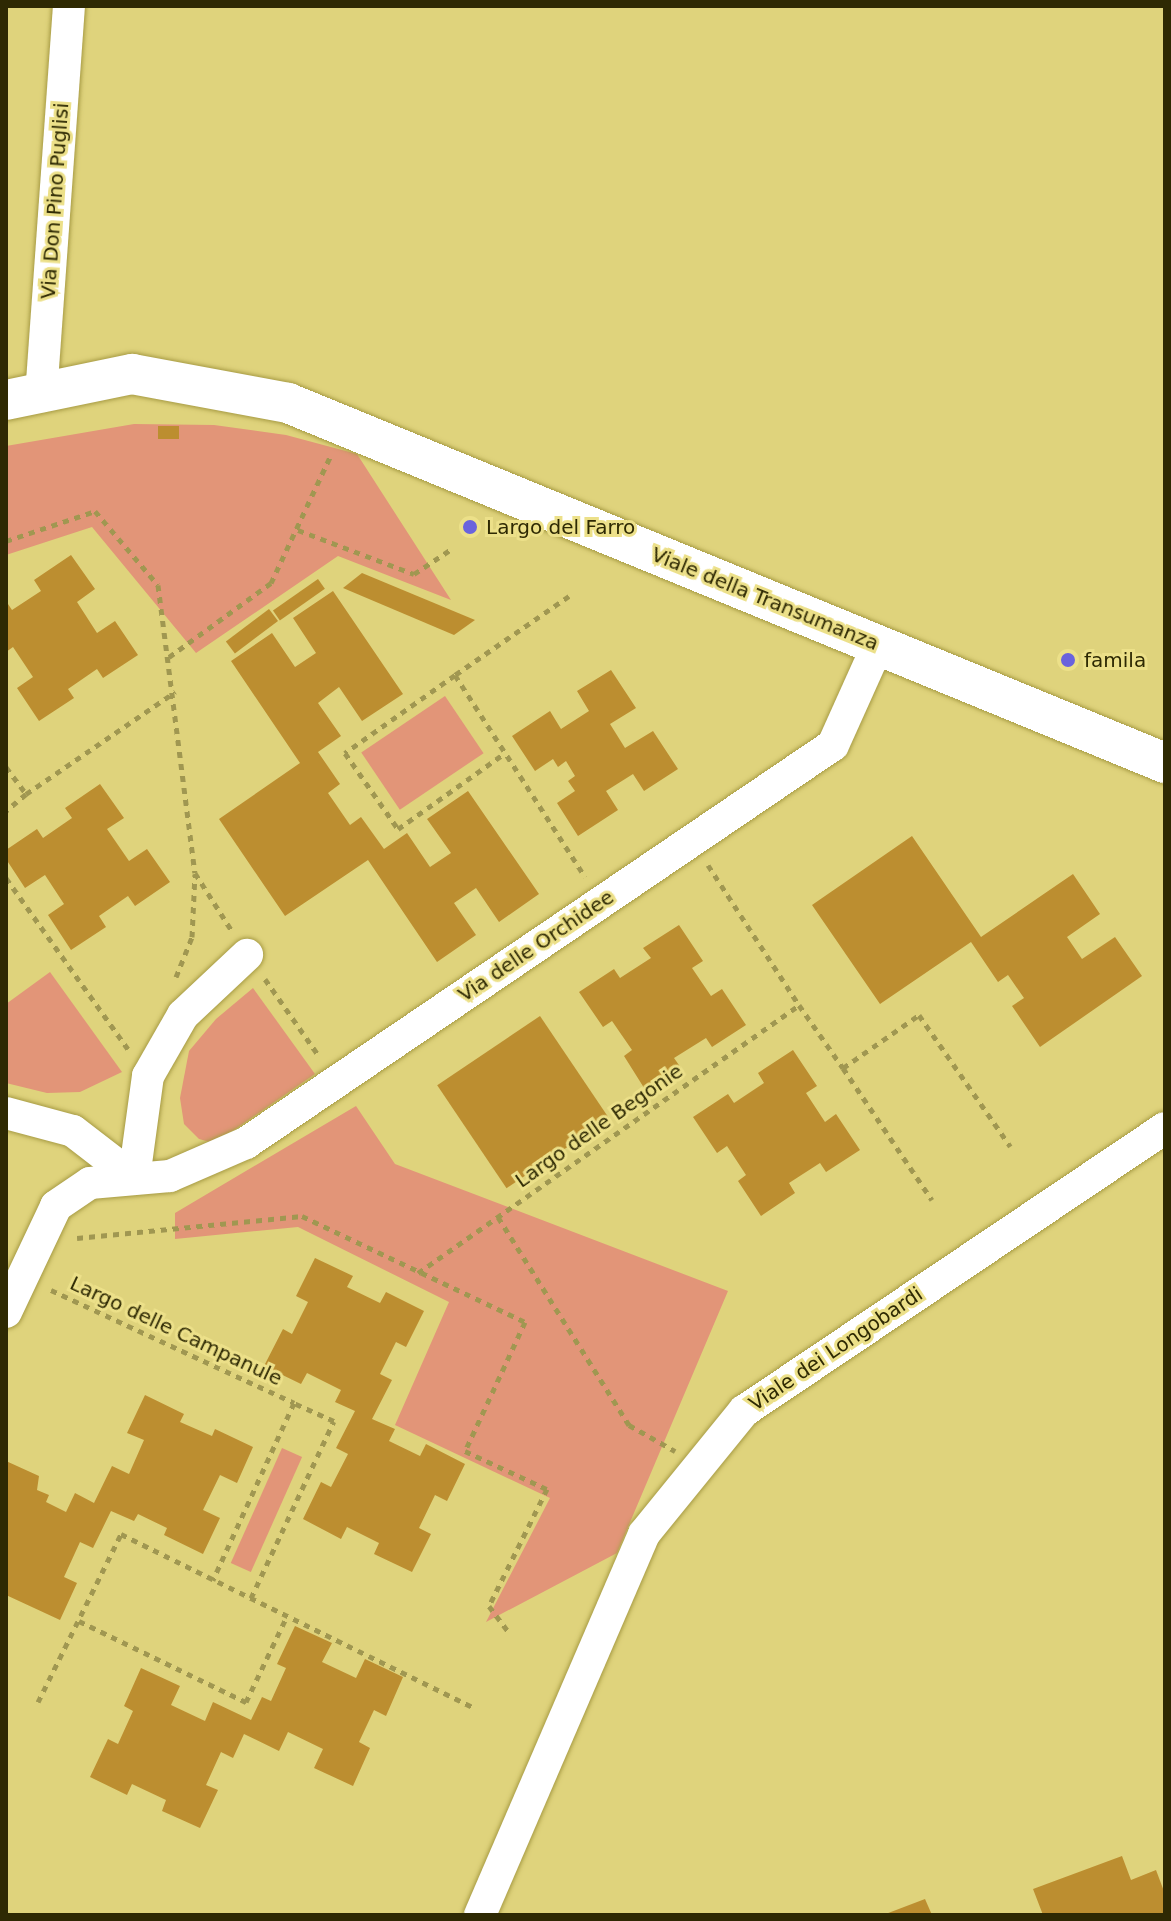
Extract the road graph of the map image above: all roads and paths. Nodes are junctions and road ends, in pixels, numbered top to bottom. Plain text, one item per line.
1 (69, 6) edge
2 (23, 398) edge
3 (344, 426) junction
4 (298, 530) junction
5 (6, 541) edge
6 (453, 548) dead end
7 (569, 596) dead end
8 (878, 645) junction
9 (169, 657) junction
10 (455, 675) junction
11 (175, 692) junction
12 (505, 753) junction
13 (1165, 763) edge
14 (6, 767) edge
15 (26, 794) junction
16 (6, 811) edge
17 (693, 840) junction
18 (195, 873) junction
19 (6, 878) edge
20 (601, 902) junction
21 (247, 955) junction
22 (175, 979) dead end
23 (799, 1005) junction
24 (843, 1068) junction
25 (148, 1076) junction
26 (337, 1081) junction
27 (6, 1113) edge
28 (1165, 1128) edge
29 (1010, 1146) dead end
30 (134, 1178) junction
31 (932, 1200) dead end
32 (498, 1217) junction
33 (66, 1244) dead end
34 (418, 1273) junction
35 (50, 1277) dead end
36 (6, 1312) edge
37 (294, 1403) junction
38 (679, 1453) dead end
39 (213, 1580) junction
40 (251, 1598) junction
41 (287, 1616) junction
42 (79, 1621) junction
43 (510, 1634) dead end
44 (38, 1702) dead end
45 (475, 1708) dead end
46 (480, 1915) edge

1 - 2 street, Via Don Pino Puglisi
2 - 3 street, Viale della Transumanza
3 - 4 path
3 - 8 street, Viale della Transumanza
4 - 6 path
4 - 9 path
5 - 9 path
7 - 10 path
8 - 13 street, Viale della Transumanza
8 - 17 street, Via delle Orchidee
9 - 11 path
10 - 12 path
10 - 12 path
11 - 15 path
11 - 18 path
12 - 20 path
14 - 15 path
15 - 16 path
17 - 20 street, Via delle Orchidee
17 - 23 path
18 - 21 path
18 - 22 path
19 - 25 path
20 - 26 street, Via delle Orchidee
21 - 25 street
21 - 26 path
23 - 24 path
23 - 32 path, Largo delle Begonie
24 - 29 path
24 - 31 path
25 - 30 street
26 - 30 street, Via delle Orchidee
27 - 30 street
28 - 46 street, Viale dei Longobardi
30 - 36 street, Via delle Orchidee
32 - 34 path, Largo delle Begonie
32 - 38 path
33 - 34 path, Largo delle Campanule
34 - 43 path, Largo delle Campanule
35 - 37 path, Largo delle Campanule
37 - 39 path, Largo delle Campanule
37 - 40 path, Largo delle Campanule
39 - 40 path
39 - 42 path
40 - 41 path
41 - 42 path
41 - 45 path
42 - 44 path

